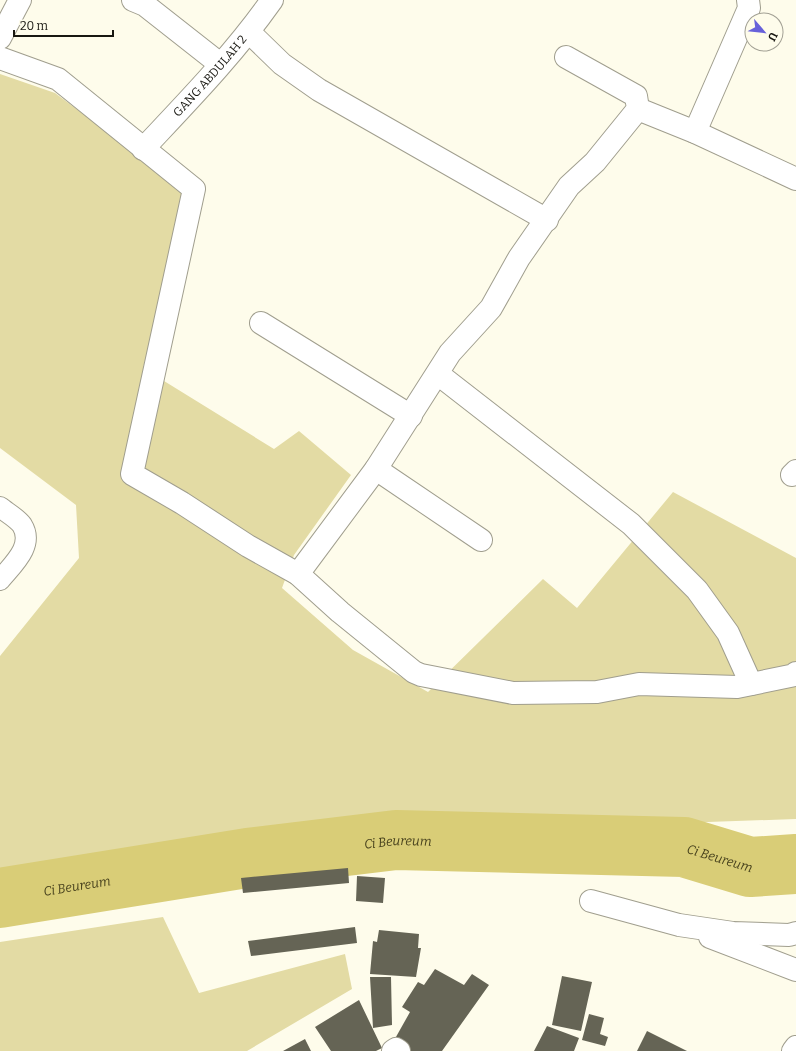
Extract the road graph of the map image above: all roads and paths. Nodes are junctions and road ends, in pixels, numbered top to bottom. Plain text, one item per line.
1 (20, 0) edge
2 (133, 0) edge
3 (272, 0) edge
4 (748, 0) edge
5 (249, 32) junction
6 (0, 38) edge
7 (566, 57) dead end
8 (0, 58) edge
9 (220, 64) junction
10 (638, 109) junction
11 (695, 132) junction
12 (142, 149) junction
13 (796, 180) edge
14 (546, 220) junction
15 (261, 323) dead end
16 (438, 374) junction
17 (411, 416) junction
18 (376, 469) junction
19 (0, 507) edge
20 (481, 540) dead end
21 (298, 574) junction
22 (0, 580) edge
23 (796, 676) edge
24 (750, 684) junction
25 (591, 901) dead end
26 (679, 925) junction
27 (796, 933) edge
28 (796, 970) edge
29 (796, 1047) edge
30 (393, 1051) edge
31 (398, 1051) edge
32 (793, 1051) edge

1 - 6 street
2 - 9 street
3 - 5 street, GANG ABDULAH 2
4 - 11 street
5 - 9 street, GANG ABDULAH 2
5 - 14 street
7 - 10 street
8 - 12 street
9 - 12 street, GANG ABDULAH 2
10 - 11 street
10 - 14 street
11 - 13 street
12 - 21 street
14 - 16 street
15 - 17 street
16 - 17 street
16 - 24 street
17 - 18 street
18 - 20 street
18 - 21 street
19 - 22 lane
21 - 24 street
23 - 24 street
25 - 26 street
26 - 27 street
26 - 28 street
29 - 32 street
30 - 31 street

